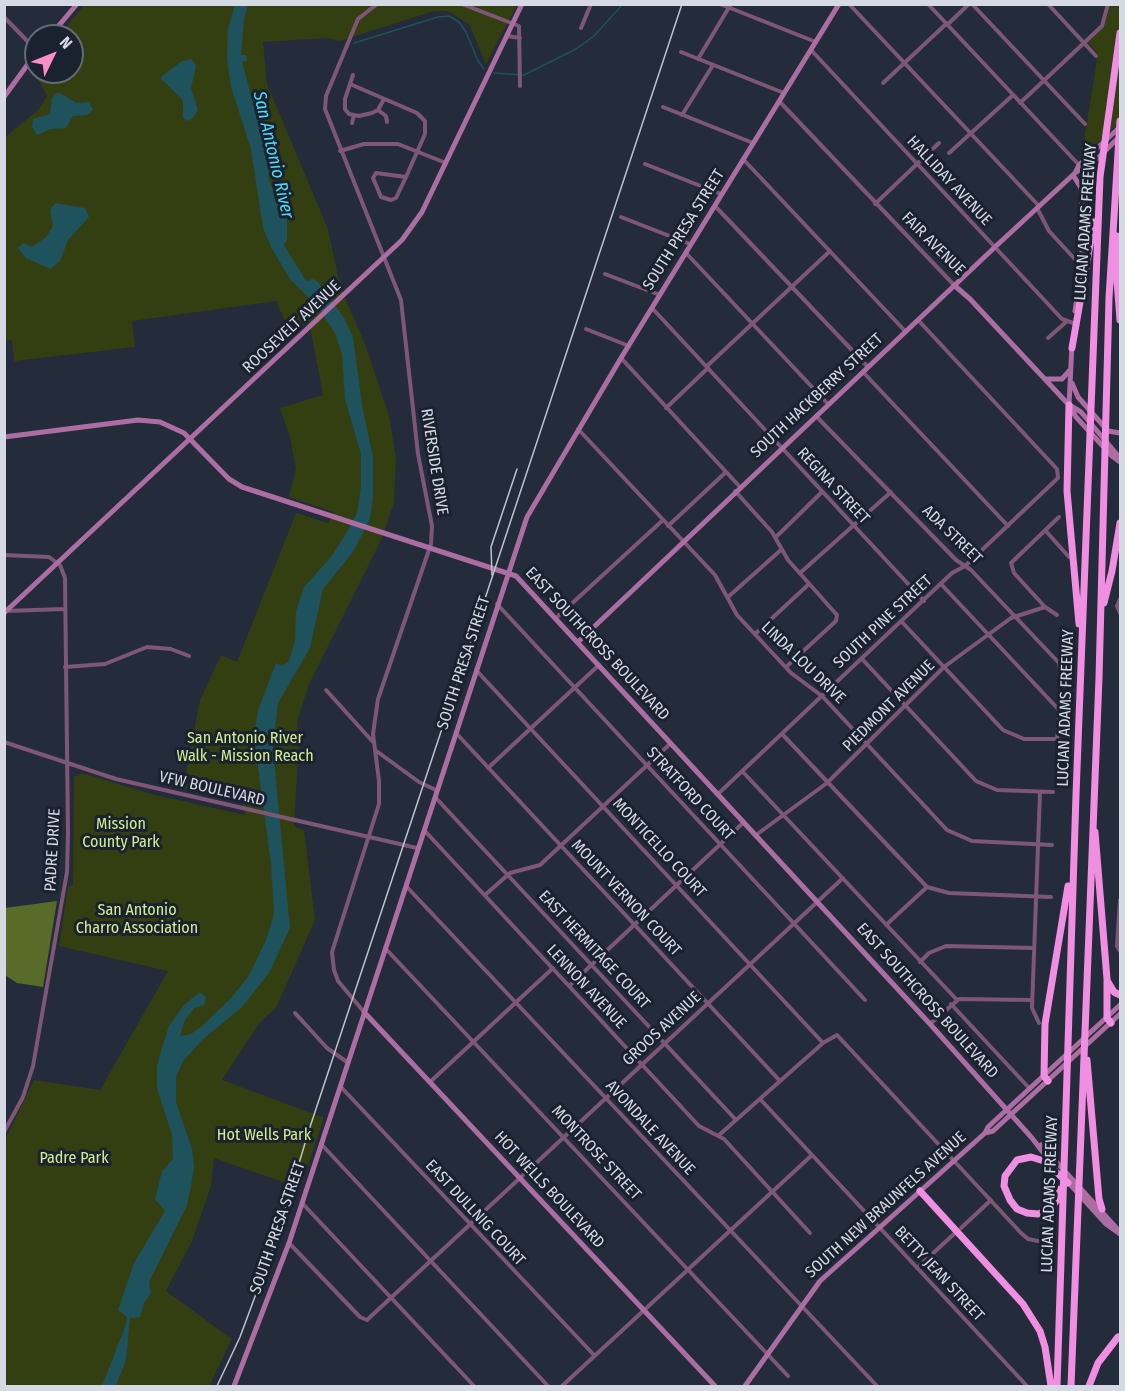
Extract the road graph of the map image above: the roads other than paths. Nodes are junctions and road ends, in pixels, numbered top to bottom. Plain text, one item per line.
1 (377, 4) edge
2 (462, 4) edge
3 (522, 4) edge
4 (591, 4) edge
5 (720, 4) edge
6 (839, 4) edge
7 (849, 4) edge
8 (928, 4) edge
9 (971, 4) edge
10 (1048, 4) edge
11 (1108, 4) edge
12 (73, 6) edge
13 (730, 6) edge
14 (4, 17) edge
15 (514, 22) junction
16 (59, 24) edge
17 (947, 24) junction
18 (581, 28) dead end
19 (1120, 33) edge
20 (507, 36) junction
21 (520, 38) junction
22 (24, 39) edge
23 (816, 42) junction
24 (1084, 42) junction
25 (811, 50) junction
26 (681, 52) dead end
27 (1096, 56) dead end
28 (698, 58) junction
29 (904, 64) junction
30 (713, 65) junction
31 (24, 69) edge
32 (353, 75) dead end
33 (1044, 81) junction
34 (883, 83) dead end
35 (350, 84) junction
36 (520, 86) dead end
37 (784, 93) junction
38 (1012, 95) junction
39 (4, 97) edge
40 (384, 99) junction
41 (779, 101) junction
42 (1020, 103) junction
43 (663, 107) dead end
44 (378, 110) junction
45 (354, 115) junction
46 (682, 115) junction
47 (1120, 121) edge
48 (387, 122) dead end
49 (352, 123) dead end
50 (1085, 124) dead end
51 (1120, 127) edge
52 (970, 134) junction
53 (1120, 136) edge
54 (753, 143) junction
55 (939, 143) dead end
56 (418, 150) junction
57 (340, 151) junction
58 (949, 153) dead end
59 (743, 159) junction
60 (446, 163) junction
61 (645, 164) dead end
62 (917, 164) junction
63 (1081, 167) junction
64 (1074, 174) junction
65 (406, 177) junction
66 (1115, 184) junction
67 (1099, 189) junction
68 (722, 194) junction
69 (874, 204) junction
70 (715, 205) junction
71 (1038, 207) junction
72 (621, 217) dead end
73 (690, 244) junction
74 (995, 247) junction
75 (830, 251) junction
76 (686, 252) junction
77 (384, 259) junction
78 (1082, 267) junction
79 (605, 274) dead end
80 (791, 286) junction
81 (955, 286) junction
82 (660, 295) junction
83 (652, 308) junction
84 (918, 320) junction
85 (1120, 320) edge
86 (1070, 322) junction
87 (753, 323) junction
88 (586, 329) dead end
89 (906, 332) junction
90 (1048, 338) dead end
91 (628, 346) junction
92 (1072, 348) junction
93 (621, 358) junction
94 (707, 367) junction
95 (1071, 369) junction
96 (865, 370) junction
97 (1045, 379) junction
98 (1070, 379) junction
99 (828, 404) junction
100 (1069, 405) junction
101 (666, 408) junction
102 (815, 415) junction
103 (578, 429) junction
104 (1120, 433) edge
105 (4, 437) edge
106 (192, 439) junction
107 (781, 447) junction
108 (1120, 460) edge
109 (726, 472) junction
110 (738, 489) junction
111 (822, 492) junction
112 (891, 492) junction
113 (1059, 518) dead end
114 (663, 520) junction
115 (1120, 523) edge
116 (668, 526) junction
117 (854, 526) junction
118 (1008, 526) junction
119 (1045, 530) junction
120 (776, 537) junction
121 (685, 543) junction
122 (429, 549) junction
123 (782, 549) junction
124 (4, 555) edge
125 (1070, 557) dead end
126 (58, 563) junction
127 (965, 566) junction
128 (507, 573) junction
129 (800, 573) junction
130 (809, 584) junction
131 (941, 584) junction
132 (728, 597) junction
133 (924, 601) junction
134 (1119, 601) edge
135 (497, 604) junction
136 (1045, 607) junction
137 (64, 609) junction
138 (5, 612) edge
139 (1120, 613) edge
140 (1100, 614) junction
141 (1057, 615) dead end
142 (1015, 616) junction
143 (556, 618) junction
144 (901, 621) junction
145 (755, 634) junction
146 (988, 634) junction
147 (578, 642) junction
148 (1081, 654) junction
149 (189, 656) dead end
150 (862, 659) junction
151 (599, 665) junction
152 (65, 667) junction
153 (944, 667) junction
154 (786, 668) junction
155 (476, 669) junction
156 (1061, 678) dead end
157 (575, 688) junction
158 (326, 690) dead end
159 (822, 696) junction
160 (905, 705) junction
161 (531, 728) junction
162 (455, 732) junction
163 (782, 734) junction
164 (4, 742) edge
165 (373, 742) junction
166 (672, 743) junction
167 (868, 745) junction
168 (374, 749) junction
169 (67, 763) junction
170 (647, 766) junction
171 (488, 768) junction
172 (742, 771) junction
173 (827, 783) junction
174 (1040, 792) junction
175 (1053, 792) dead end
176 (435, 793) junction
177 (718, 793) junction
178 (604, 807) junction
179 (1076, 809) junction
180 (785, 817) junction
181 (1092, 818) junction
182 (745, 822) junction
183 (423, 829) junction
184 (756, 835) junction
185 (369, 837) junction
186 (720, 844) junction
187 (1038, 844) junction
188 (1052, 844) dead end
189 (562, 846) junction
190 (417, 848) junction
191 (508, 875) junction
192 (843, 878) junction
193 (405, 885) junction
194 (677, 885) junction
195 (927, 887) junction
196 (484, 896) junction
197 (1036, 896) junction
198 (1051, 897) dead end
199 (1120, 900) edge
200 (818, 901) junction
201 (794, 923) junction
202 (634, 925) junction
203 (886, 925) junction
204 (385, 947) junction
205 (1034, 948) junction
206 (1120, 951) edge
207 (920, 962) junction
208 (750, 964) junction
209 (592, 965) junction
210 (553, 969) junction
211 (1107, 979) junction
212 (569, 986) junction
213 (1120, 995) edge
214 (865, 1000) dead end
215 (957, 1000) junction
216 (1032, 1000) junction
217 (516, 1003) junction
218 (708, 1004) junction
219 (951, 1004) junction
220 (1085, 1005) junction
221 (1120, 1005) edge
222 (364, 1012) junction
223 (295, 1013) dead end
224 (1120, 1014) edge
225 (1109, 1021) junction
226 (1039, 1023) dead end
227 (930, 1024) junction
228 (474, 1041) junction
229 (665, 1043) junction
230 (824, 1043) junction
231 (347, 1062) junction
232 (641, 1065) junction
233 (1048, 1078) junction
234 (780, 1081) junction
235 (430, 1083) junction
236 (339, 1086) junction
237 (1032, 1091) junction
238 (605, 1099) junction
239 (760, 1099) junction
240 (1009, 1112) junction
241 (736, 1120) junction
242 (4, 1132) edge
243 (718, 1136) junction
244 (564, 1137) junction
245 (1032, 1138) junction
246 (320, 1144) junction
247 (1065, 1148) junction
248 (812, 1155) junction
249 (955, 1160) junction
250 (1050, 1164) junction
251 (519, 1178) junction
252 (1068, 1183) joint
253 (920, 1191) junction
254 (772, 1192) junction
255 (991, 1200) junction
256 (302, 1203) junction
257 (1102, 1209) junction
258 (470, 1224) junction
259 (879, 1227) junction
260 (961, 1228) dead end
261 (730, 1231) junction
262 (810, 1233) dead end
263 (1120, 1233) edge
264 (954, 1234) dead end
265 (1038, 1241) dead end
266 (289, 1243) junction
267 (430, 1261) junction
268 (917, 1268) junction
269 (689, 1269) junction
270 (390, 1298) junction
271 (801, 1305) junction
272 (644, 1310) junction
273 (1120, 1337) edge
274 (767, 1353) junction
275 (594, 1355) junction
276 (789, 1376) dead end
277 (234, 1386) edge
278 (474, 1386) edge
279 (548, 1386) edge
280 (561, 1386) edge
281 (715, 1386) edge
282 (745, 1386) edge
283 (877, 1386) edge
284 (1027, 1386) edge
285 (1051, 1386) edge
286 (1057, 1386) edge
287 (1071, 1386) edge
288 (1089, 1386) edge

1 - 57 street, RIVERSIDE DRIVE
2 - 15 street
3 - 15 main road, ROOSEVELT AVENUE
4 - 18 street
5 - 13 street
6 - 23 main road, SOUTH PRESA STREET
7 - 29 street
8 - 17 street
9 - 17 street
9 - 33 street
10 - 24 street
11 - 24 street
12 - 16 main road
13 - 23 street
13 - 28 street
14 - 22 street
15 - 20 main road, ROOSEVELT AVENUE
15 - 21 street
17 - 29 street
17 - 38 street
19 - 67 highway, LUCIAN ADAMS FREEWAY
20 - 21 street
20 - 60 main road, ROOSEVELT AVENUE
21 - 36 street
23 - 25 main road, SOUTH PRESA STREET
24 - 27 street
24 - 33 street
25 - 37 main road, SOUTH PRESA STREET
25 - 62 street, HALLIDAY AVENUE
26 - 28 street
28 - 30 street
29 - 34 street
29 - 52 street
30 - 37 street
30 - 46 street
31 - 39 main road
32 - 35 street
33 - 42 street
33 - 50 street
35 - 40 street
35 - 45 street
37 - 41 main road, SOUTH PRESA STREET
38 - 42 street
38 - 52 street
40 - 44 street
40 - 56 street
41 - 54 main road, SOUTH PRESA STREET
41 - 69 street, FAIR AVENUE
42 - 63 street
43 - 46 street
44 - 45 street
44 - 48 street
45 - 49 street
46 - 54 street
47 - 66 highway, LUCIAN ADAMS FREEWAY
51 - 63 main road, SOUTH HACKBERRY STREET
52 - 58 street
52 - 71 street
53 - 63 main road, SOUTH HACKBERRY STREET
54 - 59 main road, SOUTH PRESA STREET
55 - 62 street
56 - 57 street
56 - 60 street
56 - 65 street
57 - 77 street, RIVERSIDE DRIVE
59 - 68 main road, SOUTH PRESA STREET
59 - 75 street
60 - 77 main road, ROOSEVELT AVENUE
61 - 68 street
62 - 69 street
62 - 74 street, HALLIDAY AVENUE
63 - 64 main road, SOUTH HACKBERRY STREET
64 - 71 main road, SOUTH HACKBERRY STREET
64 - 78 main road
65 - 65 street
66 - 85 highway
66 - 140 highway, LUCIAN ADAMS FREEWAY
67 - 92 highway
67 - 148 highway, LUCIAN ADAMS FREEWAY
68 - 70 main road, SOUTH PRESA STREET
69 - 81 street, FAIR AVENUE
70 - 73 main road, SOUTH PRESA STREET
70 - 80 street
71 - 74 main road, SOUTH HACKBERRY STREET
71 - 78 street
72 - 73 street
73 - 76 main road, SOUTH PRESA STREET
74 - 81 main road, SOUTH HACKBERRY STREET
74 - 86 street, HALLIDAY AVENUE
75 - 80 street
75 - 89 street
76 - 82 main road, SOUTH PRESA STREET
76 - 87 street
77 - 106 main road, ROOSEVELT AVENUE
77 - 122 street, RIVERSIDE DRIVE
78 - 86 main road
79 - 82 street
80 - 87 street
80 - 96 street
81 - 84 main road, SOUTH HACKBERRY STREET
81 - 97 main road, FAIR AVENUE
82 - 83 main road, SOUTH PRESA STREET
83 - 91 main road, SOUTH PRESA STREET
83 - 94 street, REGINA STREET
84 - 89 main road, SOUTH HACKBERRY STREET
84 - 118 street, SOUTH PINE STREET
86 - 90 street
86 - 92 main road
87 - 94 street
87 - 99 street
88 - 91 street
89 - 96 main road, SOUTH HACKBERRY STREET
91 - 93 main road, SOUTH PRESA STREET
92 - 95 main road
93 - 101 street
93 - 103 main road, SOUTH PRESA STREET
94 - 101 street
94 - 107 street, REGINA STREET
95 - 97 main road
95 - 98 main road
96 - 99 main road, SOUTH HACKBERRY STREET
96 - 118 street
97 - 100 main road, FAIR AVENUE
98 - 100 main road
98 - 104 main road
99 - 102 main road, SOUTH HACKBERRY STREET
100 - 108 main road, FAIR AVENUE
100 - 148 highway
101 - 109 street
102 - 107 main road, SOUTH HACKBERRY STREET
102 - 112 street, ADA STREET
103 - 114 street, LINDA LOU DRIVE
103 - 128 main road, SOUTH PRESA STREET
105 - 106 main road, EAST SOUTHCROSS BOULEVARD
106 - 122 main road, EAST SOUTHCROSS BOULEVARD
106 - 126 main road, ROOSEVELT AVENUE
107 - 110 main road, SOUTH HACKBERRY STREET
107 - 111 street, REGINA STREET
109 - 110 street
109 - 116 street
110 - 120 street
110 - 121 main road, SOUTH HACKBERRY STREET
111 - 117 street, REGINA STREET
111 - 120 street
112 - 117 street
112 - 127 street, ADA STREET
113 - 119 street
114 - 116 street, LINDA LOU DRIVE
114 - 143 street
115 - 140 highway
116 - 121 street, LINDA LOU DRIVE
117 - 129 street
117 - 133 street, REGINA STREET
118 - 127 street, SOUTH PINE STREET
119 - 125 street
119 - 136 street
120 - 123 street
121 - 132 street, LINDA LOU DRIVE
121 - 147 main road, SOUTH HACKBERRY STREET
122 - 128 main road, EAST SOUTHCROSS BOULEVARD
122 - 165 street, RIVERSIDE DRIVE
123 - 129 street
123 - 132 street
124 - 126 street
126 - 137 street, PADRE DRIVE
126 - 138 main road, ROOSEVELT AVENUE
127 - 131 street, SOUTH PINE STREET
127 - 142 street, ADA STREET
128 - 135 main road, SOUTH PRESA STREET
128 - 143 main road, EAST SOUTHCROSS BOULEVARD
129 - 130 street
130 - 145 street
130 - 154 street
131 - 133 street, SOUTH PINE STREET
131 - 146 street
132 - 145 street, LINDA LOU DRIVE
133 - 144 street, SOUTH PINE STREET
134 - 139 street
135 - 155 main road, SOUTH PRESA STREET
135 - 157 street, STRATFORD COURT
136 - 141 street
136 - 142 street, PIEDMONT AVENUE
137 - 138 street
137 - 152 street, PADRE DRIVE
140 - 181 highway, LUCIAN ADAMS FREEWAY
142 - 146 street, PIEDMONT AVENUE
142 - 156 street, ADA STREET
143 - 147 main road, EAST SOUTHCROSS BOULEVARD
144 - 150 street, SOUTH PINE STREET
144 - 153 street
145 - 154 street, LINDA LOU DRIVE
146 - 153 street, PIEDMONT AVENUE
146 - 153 street
147 - 151 main road, EAST SOUTHCROSS BOULEVARD
148 - 179 highway, LUCIAN ADAMS FREEWAY
149 - 152 street
150 - 159 street, SOUTH PINE STREET
150 - 160 street
151 - 157 street
151 - 166 main road, EAST SOUTHCROSS BOULEVARD
152 - 169 street, PADRE DRIVE
153 - 160 street, PIEDMONT AVENUE
154 - 159 street, LINDA LOU DRIVE
155 - 161 street, MONTICELLO COURT
155 - 162 main road, SOUTH PRESA STREET
157 - 161 street
157 - 170 street, STRATFORD COURT
158 - 165 street
159 - 163 street, SOUTH PINE STREET
159 - 167 street, LINDA LOU DRIVE
160 - 167 street, PIEDMONT AVENUE
160 - 174 street
161 - 171 street
161 - 178 street, MONTICELLO COURT
162 - 171 street, MOUNT VERNON COURT
162 - 176 main road, SOUTH PRESA STREET
163 - 172 street, SOUTH PINE STREET
163 - 173 street
164 - 169 street, VFW BOULEVARD
165 - 168 street, RIVERSIDE DRIVE
166 - 170 street
166 - 177 main road, EAST SOUTHCROSS BOULEVARD
167 - 173 street, PIEDMONT AVENUE
167 - 187 street, LINDA LOU DRIVE
168 - 176 street, EAST HERMITAGE COURT
168 - 185 street, RIVERSIDE DRIVE
169 - 185 street, VFW BOULEVARD
169 - 242 street, PADRE DRIVE
170 - 178 street
170 - 186 street, STRATFORD COURT
171 - 189 street, MOUNT VERNON COURT
172 - 177 street, SOUTH PINE STREET
172 - 180 street
173 - 180 street, PIEDMONT AVENUE
173 - 195 street
174 - 175 street
174 - 187 street
176 - 183 main road, SOUTH PRESA STREET
176 - 191 street, EAST HERMITAGE COURT
177 - 182 main road, EAST SOUTHCROSS BOULEVARD
178 - 189 street
178 - 194 street, MONTICELLO COURT
179 - 233 highway
179 - 247 highway, LUCIAN ADAMS FREEWAY
180 - 184 street, PIEDMONT AVENUE
180 - 192 street
181 - 211 highway
181 - 220 highway, LUCIAN ADAMS FREEWAY
182 - 184 main road, EAST SOUTHCROSS BOULEVARD
182 - 186 street
183 - 190 main road, SOUTH PRESA STREET
183 - 196 street, LENNON AVENUE
184 - 200 main road, EAST SOUTHCROSS BOULEVARD
185 - 190 street, VFW BOULEVARD
185 - 222 street, RIVERSIDE DRIVE
186 - 194 street
186 - 201 street, STRATFORD COURT
187 - 188 street, LINDA LOU DRIVE
187 - 197 street
189 - 191 street
189 - 202 street, MOUNT VERNON COURT
190 - 193 main road, SOUTH PRESA STREET
191 - 196 street
191 - 209 street, EAST HERMITAGE COURT
192 - 200 street, GROOS AVENUE
192 - 203 street
193 - 204 main road, SOUTH PRESA STREET
193 - 217 street, AVONDALE AVENUE
194 - 202 street
194 - 208 street, MONTICELLO COURT
195 - 197 street
195 - 203 street
196 - 210 street, LENNON AVENUE
197 - 198 street
197 - 205 street
199 - 206 street
200 - 201 street, GROOS AVENUE
200 - 227 main road, EAST SOUTHCROSS BOULEVARD
201 - 208 street, GROOS AVENUE
201 - 214 street, STRATFORD COURT
202 - 209 street
202 - 218 street, MOUNT VERNON COURT
203 - 207 street
204 - 222 main road, SOUTH PRESA STREET
204 - 228 street, MONTROSE STREET
205 - 207 street
205 - 216 street
207 - 215 street
208 - 218 street, GROOS AVENUE
208 - 230 street, MONTICELLO COURT
209 - 212 street
209 - 229 street, EAST HERMITAGE COURT
210 - 212 street, LENNON AVENUE
210 - 217 street
211 - 213 highway
211 - 225 highway
212 - 232 street, LENNON AVENUE
215 - 216 street
215 - 219 street
216 - 226 street
217 - 228 street
217 - 238 street, AVONDALE AVENUE
218 - 229 street, GROOS AVENUE
218 - 234 street, MOUNT VERNON COURT
219 - 227 street
219 - 237 street
220 - 257 highway
220 - 287 highway, LUCIAN ADAMS FREEWAY
221 - 225 main road, SOUTH NEW BRAUNFELS AVENUE
222 - 231 main road, SOUTH PRESA STREET
222 - 235 main road, HOT WELLS BOULEVARD
223 - 231 street
224 - 225 main road, SOUTH NEW BRAUNFELS AVENUE
225 - 233 main road, SOUTH NEW BRAUNFELS AVENUE
225 - 233 main road, SOUTH NEW BRAUNFELS AVENUE
227 - 240 main road, EAST SOUTHCROSS BOULEVARD
228 - 235 street
228 - 244 street, MONTROSE STREET
229 - 232 street, GROOS AVENUE
229 - 241 street, EAST HERMITAGE COURT
230 - 234 street
230 - 249 street
231 - 236 main road, SOUTH PRESA STREET
232 - 238 street, GROOS AVENUE
232 - 243 street, LENNON AVENUE
233 - 237 main road, SOUTH NEW BRAUNFELS AVENUE
234 - 239 street
235 - 251 main road, HOT WELLS BOULEVARD
236 - 246 main road, SOUTH PRESA STREET
236 - 258 street, EAST DULLNIG COURT
237 - 240 main road, SOUTH NEW BRAUNFELS AVENUE
238 - 244 street, GROOS AVENUE
238 - 261 street, AVONDALE AVENUE
239 - 241 street
239 - 248 street, BETTY JEAN STREET
240 - 245 main road, EAST SOUTHCROSS BOULEVARD
240 - 249 main road, SOUTH NEW BRAUNFELS AVENUE
241 - 243 street
243 - 254 street, LENNON AVENUE
244 - 251 street, GROOS AVENUE
244 - 269 street, MONTROSE STREET
245 - 250 main road, EAST SOUTHCROSS BOULEVARD
245 - 257 main road, EAST SOUTHCROSS BOULEVARD
246 - 256 main road, SOUTH PRESA STREET
246 - 267 street
247 - 250 highway
247 - 286 highway, LUCIAN ADAMS FREEWAY
248 - 254 street
248 - 259 street, BETTY JEAN STREET
249 - 253 main road, SOUTH NEW BRAUNFELS AVENUE
249 - 255 street
250 - 252 highway
251 - 258 street, GROOS AVENUE
251 - 272 main road, HOT WELLS BOULEVARD
252 - 263 main road, EAST SOUTHCROSS BOULEVARD
253 - 259 main road, SOUTH NEW BRAUNFELS AVENUE
253 - 285 highway
254 - 261 street
254 - 262 street, LENNON AVENUE
255 - 260 street
255 - 265 street
256 - 266 main road, SOUTH PRESA STREET
256 - 270 street
257 - 263 main road, EAST SOUTHCROSS BOULEVARD
258 - 267 street, GROOS AVENUE
258 - 275 street, EAST DULLNIG COURT
259 - 268 street, BETTY JEAN STREET
259 - 271 main road, SOUTH NEW BRAUNFELS AVENUE
261 - 269 street
261 - 271 street, AVONDALE AVENUE
264 - 268 street
266 - 270 street, GROOS AVENUE
266 - 277 main road, SOUTH PRESA STREET
267 - 270 street, GROOS AVENUE
267 - 279 street
268 - 284 street, BETTY JEAN STREET
269 - 272 street
269 - 274 street, MONTROSE STREET
270 - 278 street
271 - 274 main road, SOUTH NEW BRAUNFELS AVENUE
271 - 283 street, AVONDALE AVENUE
272 - 275 street
272 - 281 main road, HOT WELLS BOULEVARD
273 - 288 highway
274 - 276 street, MONTROSE STREET
274 - 282 main road, SOUTH NEW BRAUNFELS AVENUE
275 - 280 street

